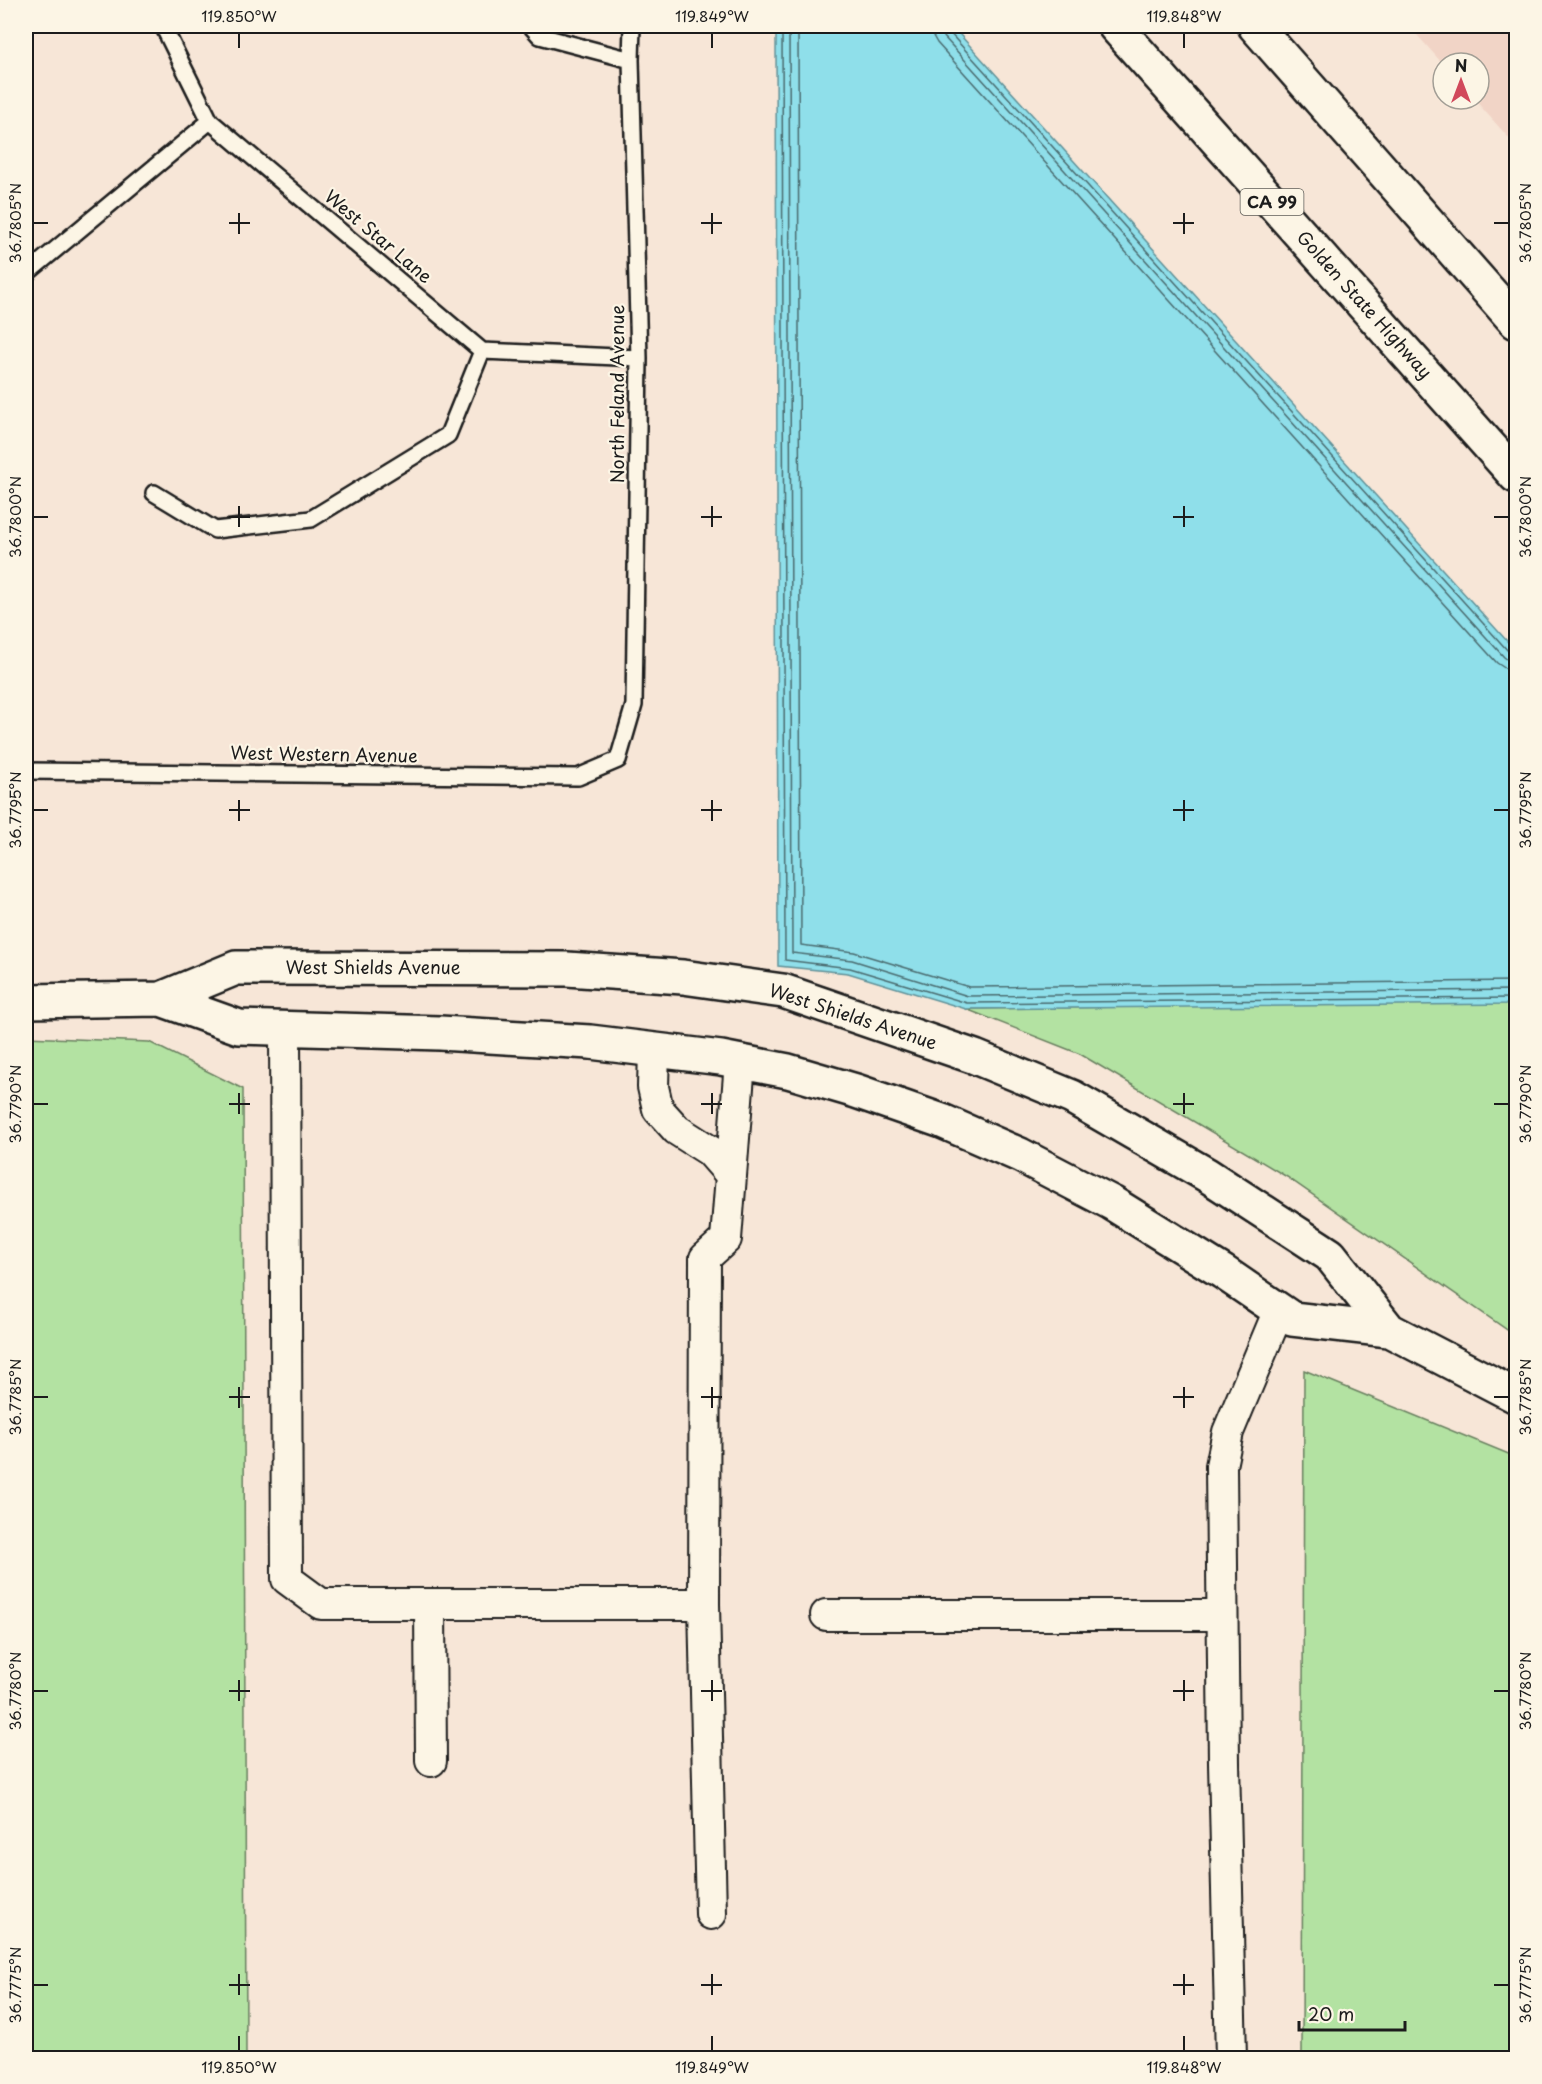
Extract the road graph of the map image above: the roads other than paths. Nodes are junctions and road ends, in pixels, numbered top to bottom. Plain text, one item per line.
1 (163, 26) edge
2 (531, 26) edge
3 (632, 26) edge
4 (1115, 26) edge
5 (1255, 26) edge
6 (631, 60) junction
7 (210, 121) junction
8 (26, 273) edge
9 (1516, 322) edge
10 (482, 351) junction
11 (639, 358) junction
12 (1516, 476) edge
13 (154, 493) dead end
14 (618, 760) joint
15 (26, 771) edge
16 (161, 999) junction
17 (26, 1000) edge
18 (285, 1028) junction
19 (654, 1050) junction
20 (740, 1062) junction
21 (731, 1175) junction
22 (1279, 1311) junction
23 (1389, 1330) junction
24 (1516, 1396) edge
25 (430, 1604) junction
26 (704, 1604) junction
27 (826, 1615) dead end
28 (1222, 1615) junction
29 (431, 1761) dead end
30 (711, 1914) dead end
31 (1231, 2058) edge

1 - 7 lane, West Star Lane
2 - 6 lane
3 - 6 lane, North Feland Avenue
4 - 12 main road, Golden State Highway / CA 99
5 - 9 main road
6 - 11 lane, North Feland Avenue
7 - 8 lane
7 - 10 lane, West Star Lane
10 - 11 lane
10 - 13 lane
11 - 14 lane, North Feland Avenue
14 - 15 lane, West Western Avenue
16 - 17 main road, West Shields Avenue
16 - 18 main road, West Shields Avenue
16 - 23 main road, West Shields Avenue
18 - 19 main road, West Shields Avenue
18 - 25 street
19 - 20 main road, West Shields Avenue
19 - 21 street
20 - 21 street
20 - 22 main road, West Shields Avenue
21 - 26 street
22 - 23 main road, West Shields Avenue
22 - 28 street
23 - 24 main road, West Shields Avenue
25 - 26 street
25 - 29 street
26 - 30 street
27 - 28 street
28 - 31 street

